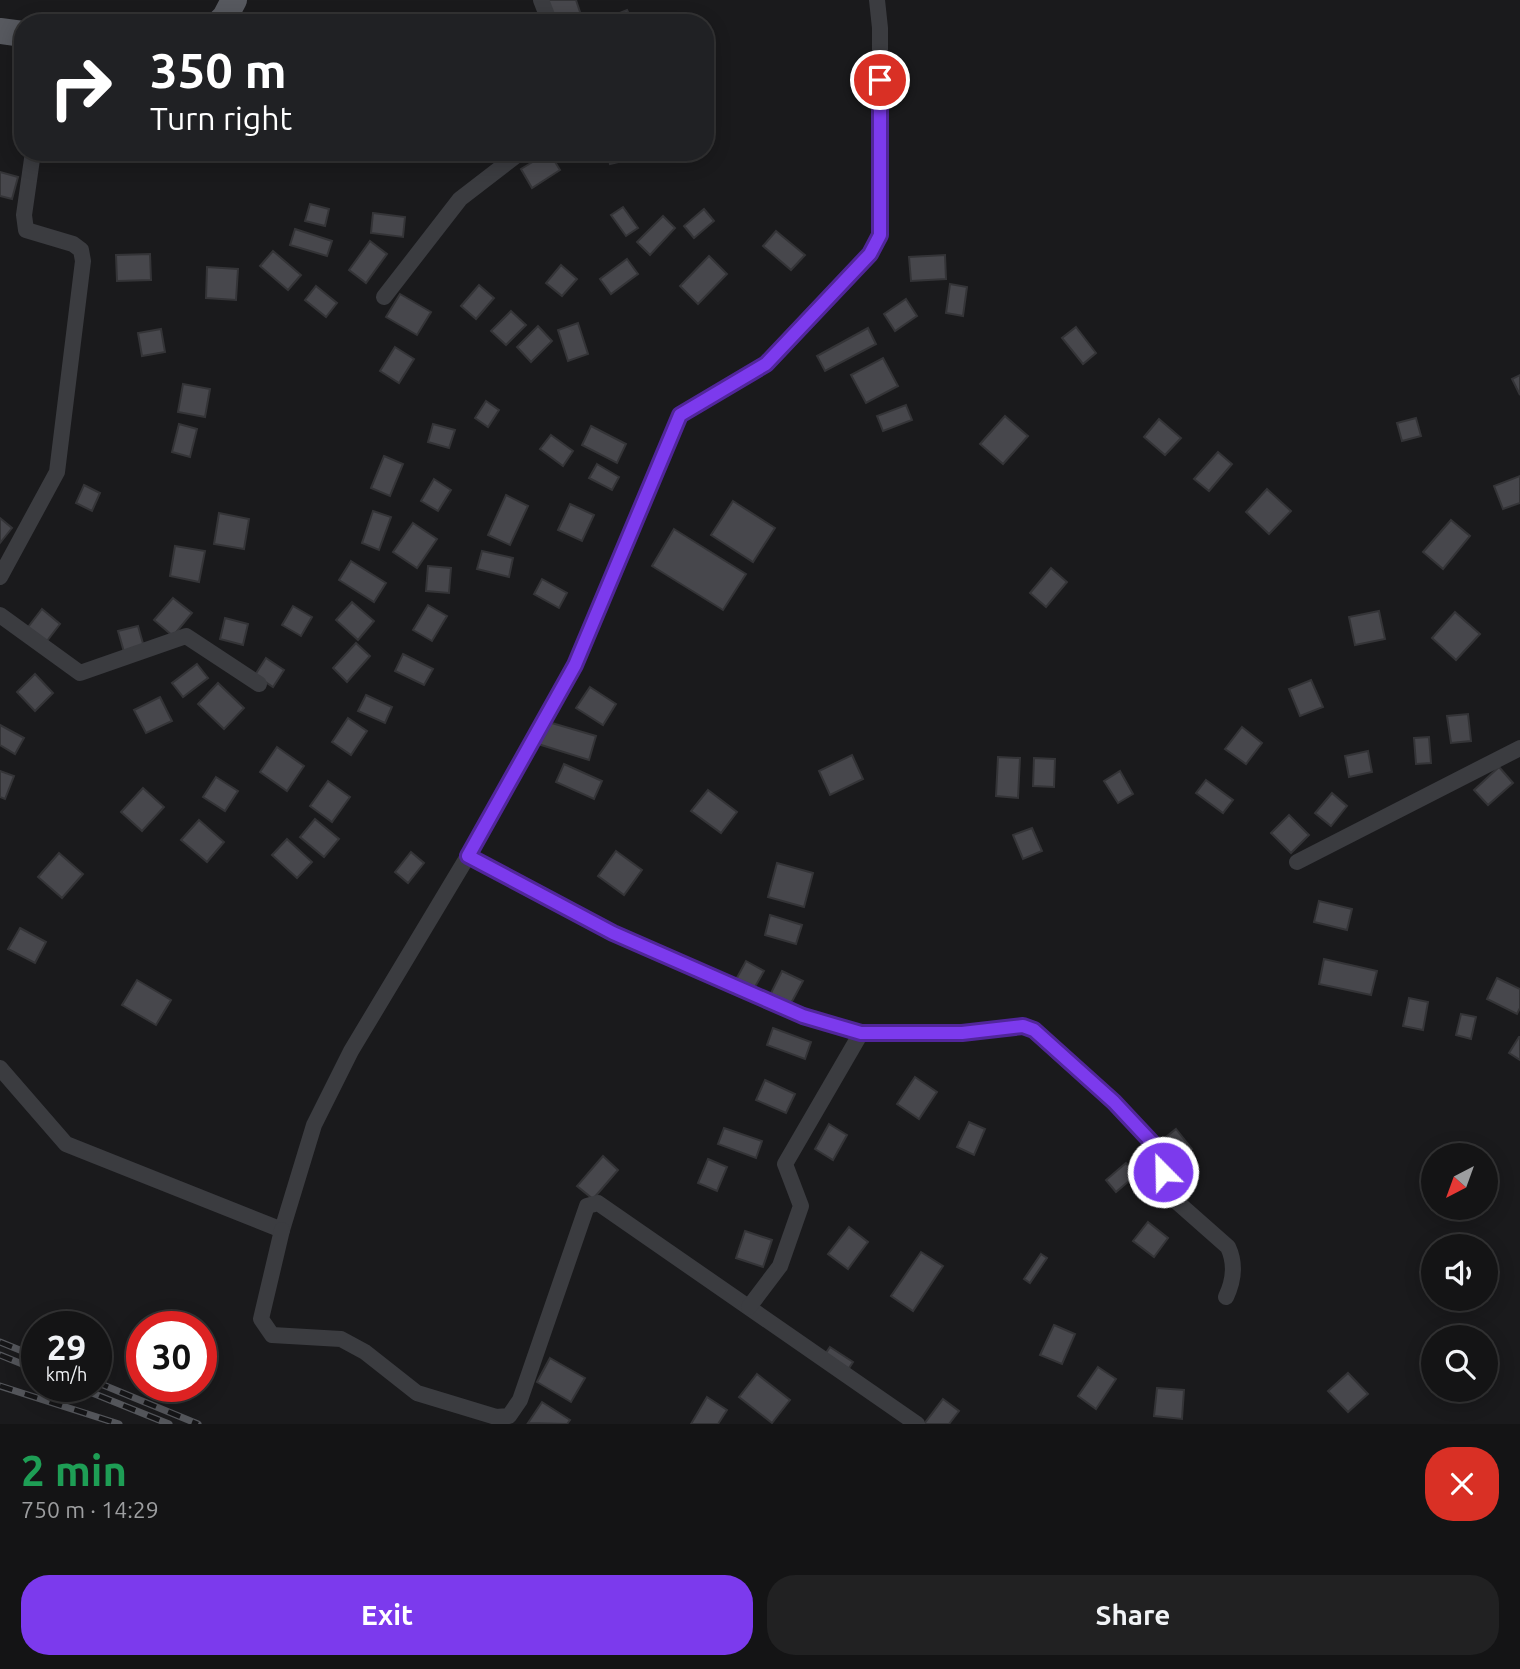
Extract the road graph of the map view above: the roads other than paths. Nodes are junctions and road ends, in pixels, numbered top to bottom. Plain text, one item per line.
1 (877, 0) edge
2 (32, 161) edge
3 (509, 161) edge
4 (384, 297) dead end
5 (0, 577) edge
6 (0, 615) edge
7 (259, 684) dead end
8 (1520, 748) edge
9 (468, 856) junction
10 (1297, 862) dead end
11 (861, 1033) junction
12 (0, 1068) edge
13 (282, 1230) junction
14 (1226, 1297) dead end
15 (749, 1307) junction
16 (918, 1424) edge

1 - 9 street
2 - 5 street
3 - 4 street
6 - 7 street
8 - 10 street
9 - 11 street
9 - 13 street
11 - 14 street
11 - 15 street
12 - 13 street
13 - 15 street
15 - 16 street

